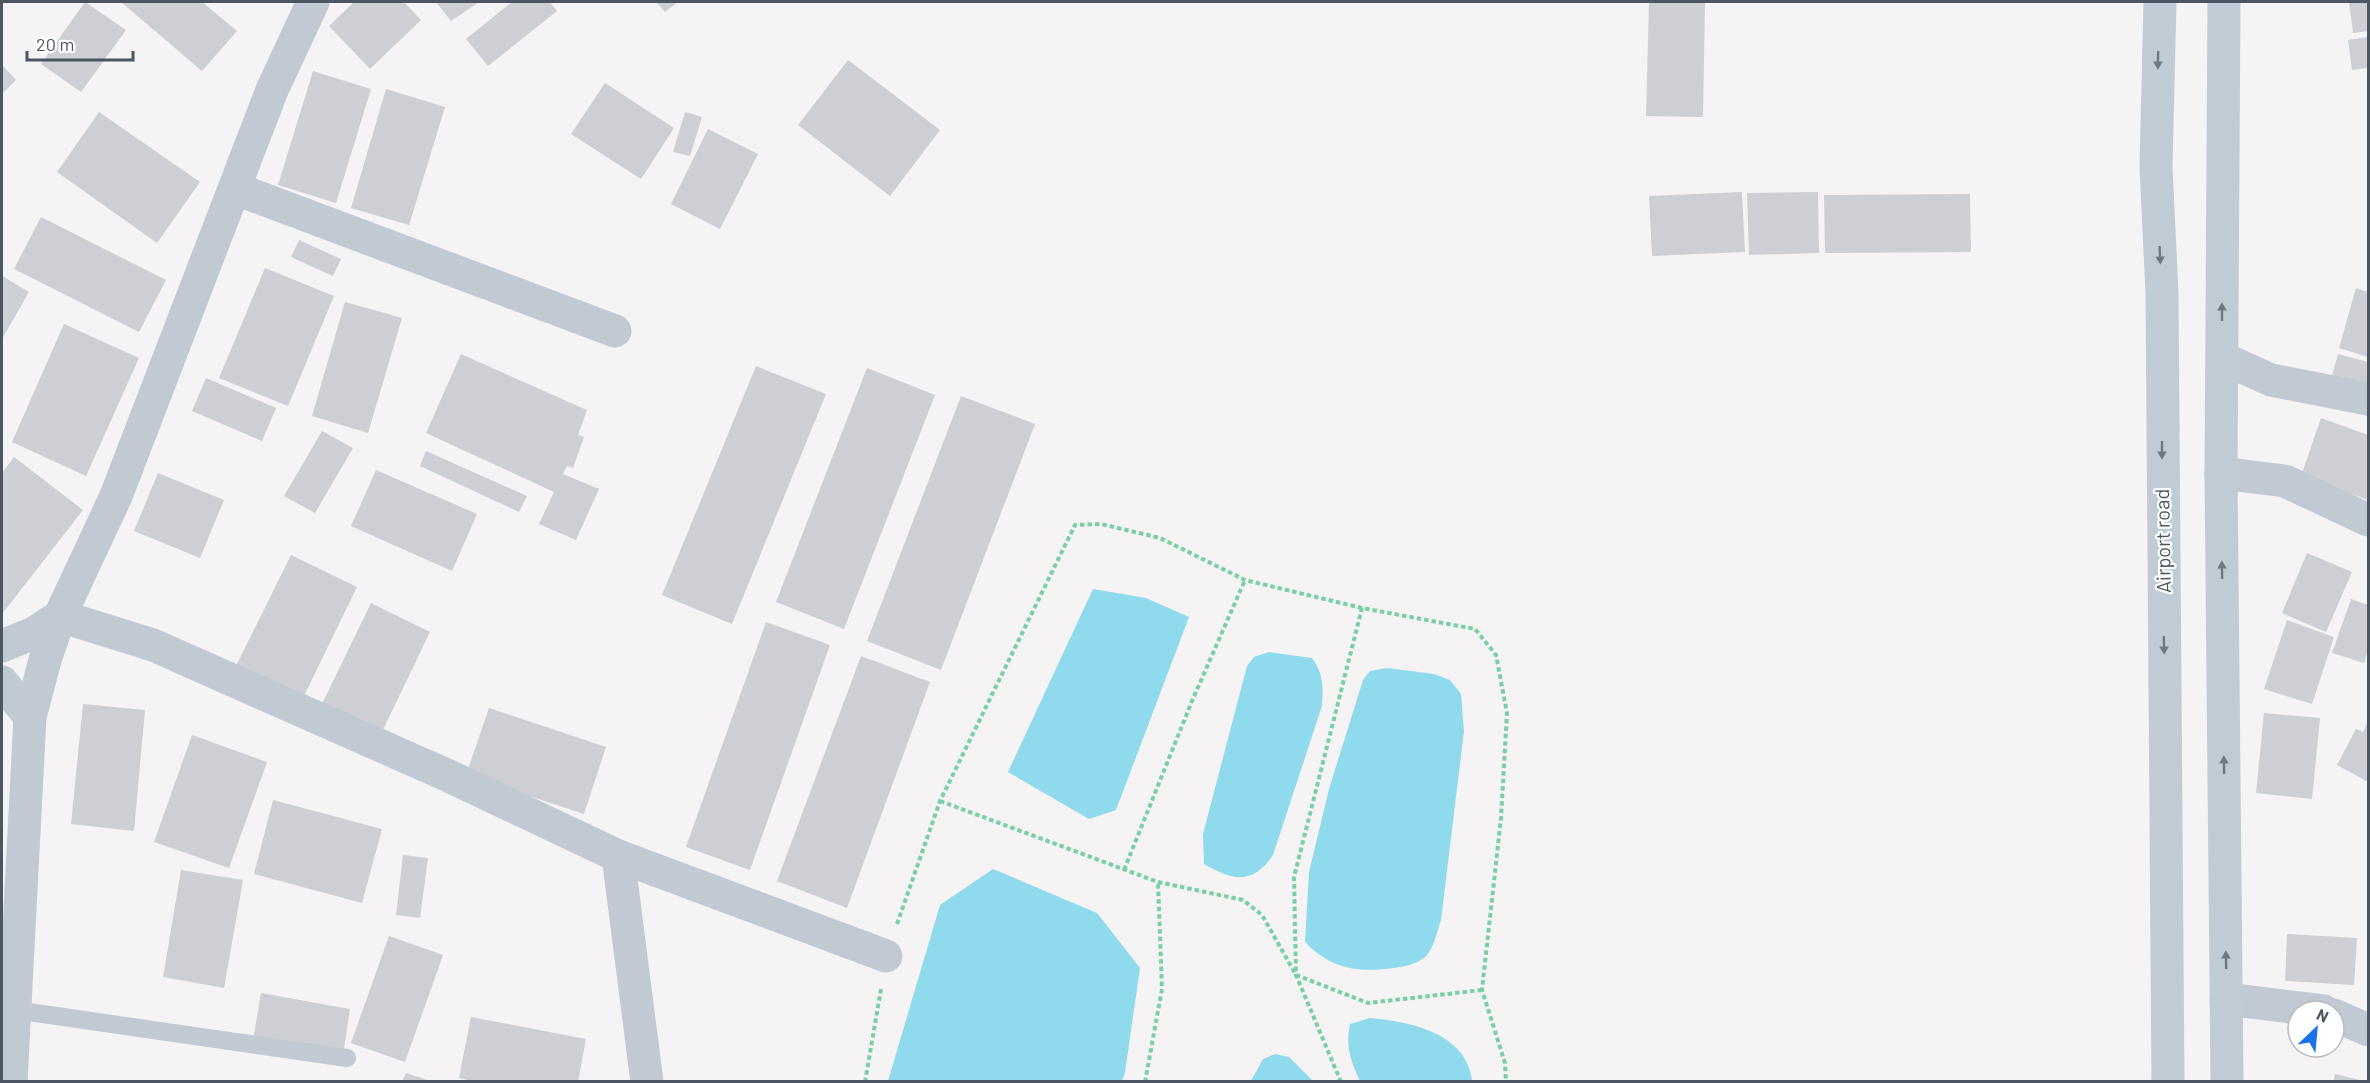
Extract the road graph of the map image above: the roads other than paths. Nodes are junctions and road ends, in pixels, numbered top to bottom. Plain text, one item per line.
1 (313, 2) edge
2 (2160, 2) edge
3 (2224, 2) edge
4 (236, 189) junction
5 (615, 330) dead end
6 (2222, 358) junction
7 (2368, 399) edge
8 (2221, 473) junction
9 (2368, 520) edge
10 (60, 616) junction
11 (2, 646) edge
12 (2, 682) edge
13 (30, 717) junction
14 (618, 856) junction
15 (886, 956) road end
16 (2226, 999) junction
17 (2286, 1006) edge
18 (15, 1010) junction
19 (2346, 1020) edge
20 (2368, 1030) edge
21 (347, 1058) dead end
22 (11, 1082) edge
23 (647, 1082) edge
24 (2168, 1082) edge
25 (2227, 1082) edge

1 - 4 street
2 -> 24 main road, Airport road
6 -> 3 main road
4 - 5 street
4 - 10 street
6 - 7 street
6 - 8 main road
8 - 9 street
16 -> 8 main road
10 - 11 street
10 - 13 street
10 - 14 street
12 - 13 street
13 - 18 street
14 - 15 street
14 - 23 street
16 - 17 street
16 - 25 main road
18 - 21 lane
18 - 22 street
19 - 20 street

